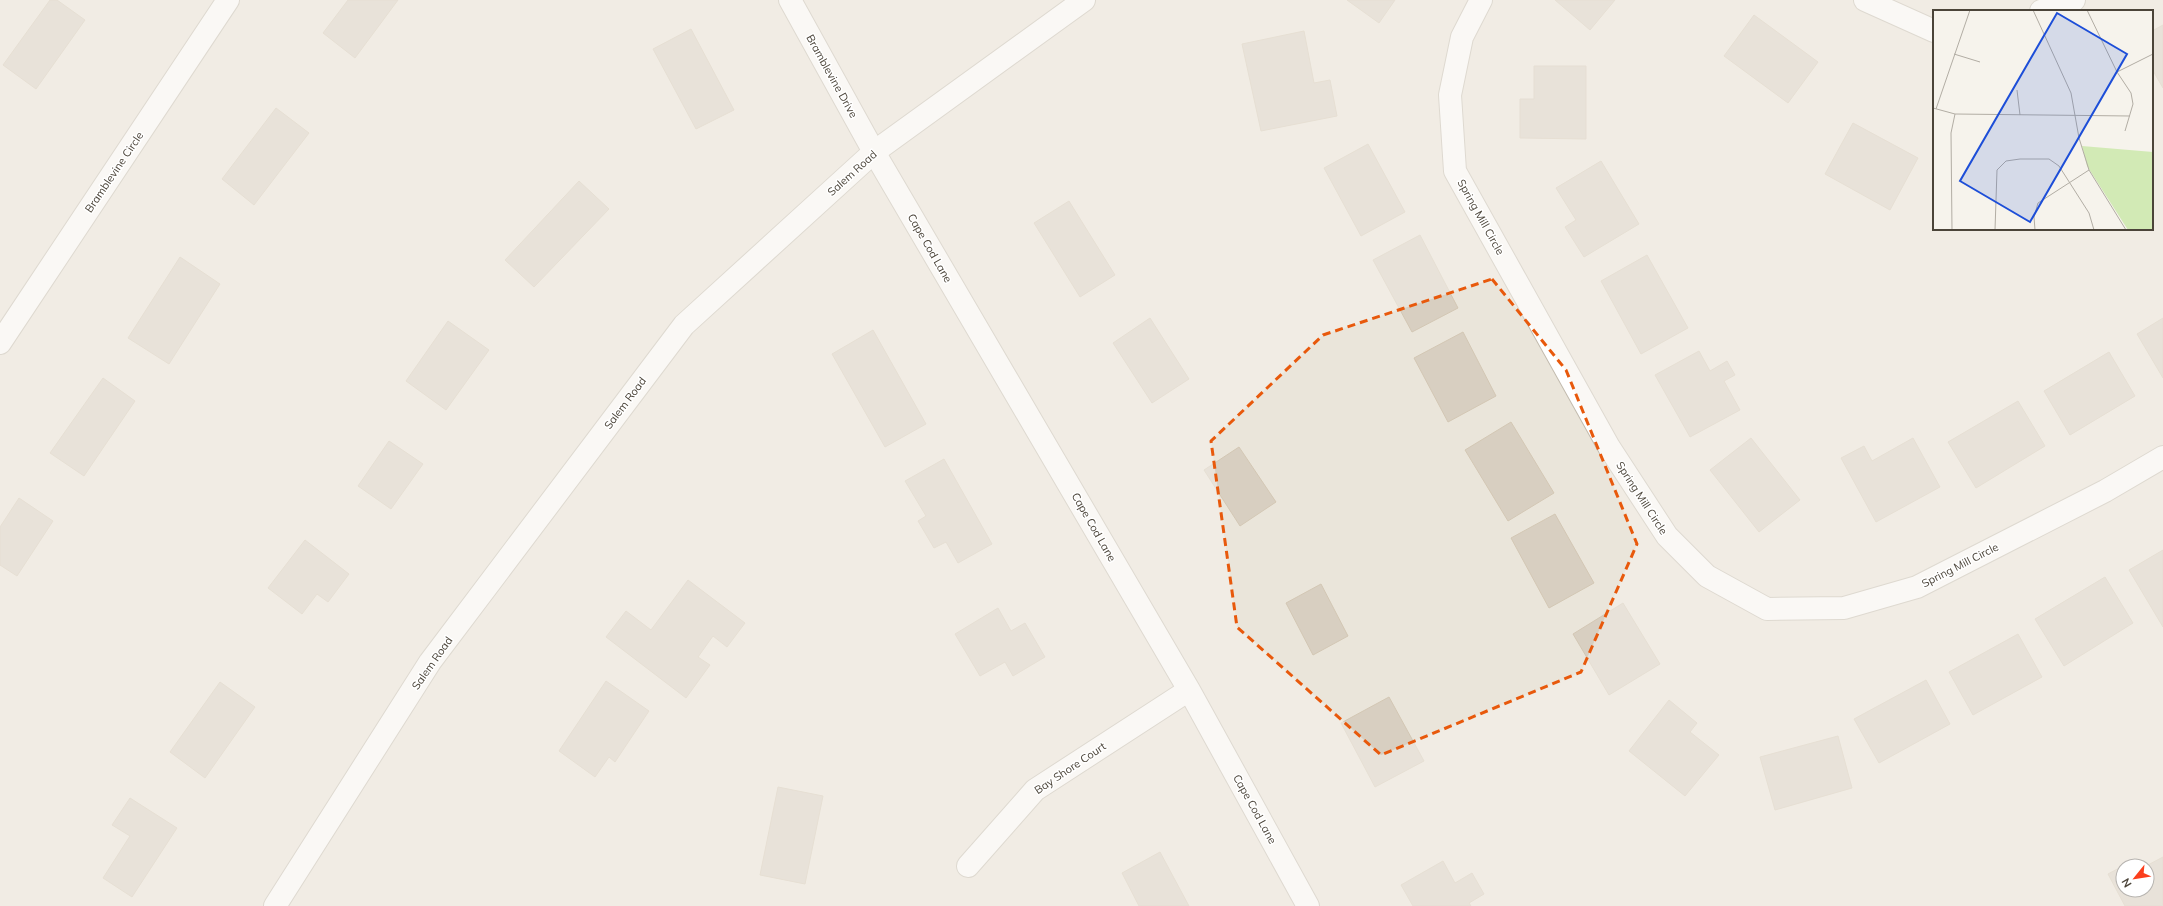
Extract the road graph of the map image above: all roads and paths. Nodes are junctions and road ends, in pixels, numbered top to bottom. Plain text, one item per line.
1 (227, 0) edge
2 (790, 0) edge
3 (1084, 0) edge
4 (1481, 0) edge
5 (1865, 0) edge
6 (2074, 0) edge
7 (2044, 10) edge
8 (1933, 31) edge
9 (874, 152) junction
10 (0, 343) edge
11 (2163, 457) edge
12 (1189, 690) junction
13 (968, 866) dead end
14 (275, 906) edge
15 (1308, 906) edge

1 - 10 street, Bramblevine Circle
2 - 9 street, Bramblevine Drive
3 - 9 street, Salem Road
4 - 11 street, Spring Mill Circle
5 - 8 street
6 - 7 street
9 - 12 street, Cape Cod Lane
9 - 14 street, Salem Road
12 - 13 street, Bay Shore Court
12 - 15 street, Cape Cod Lane

